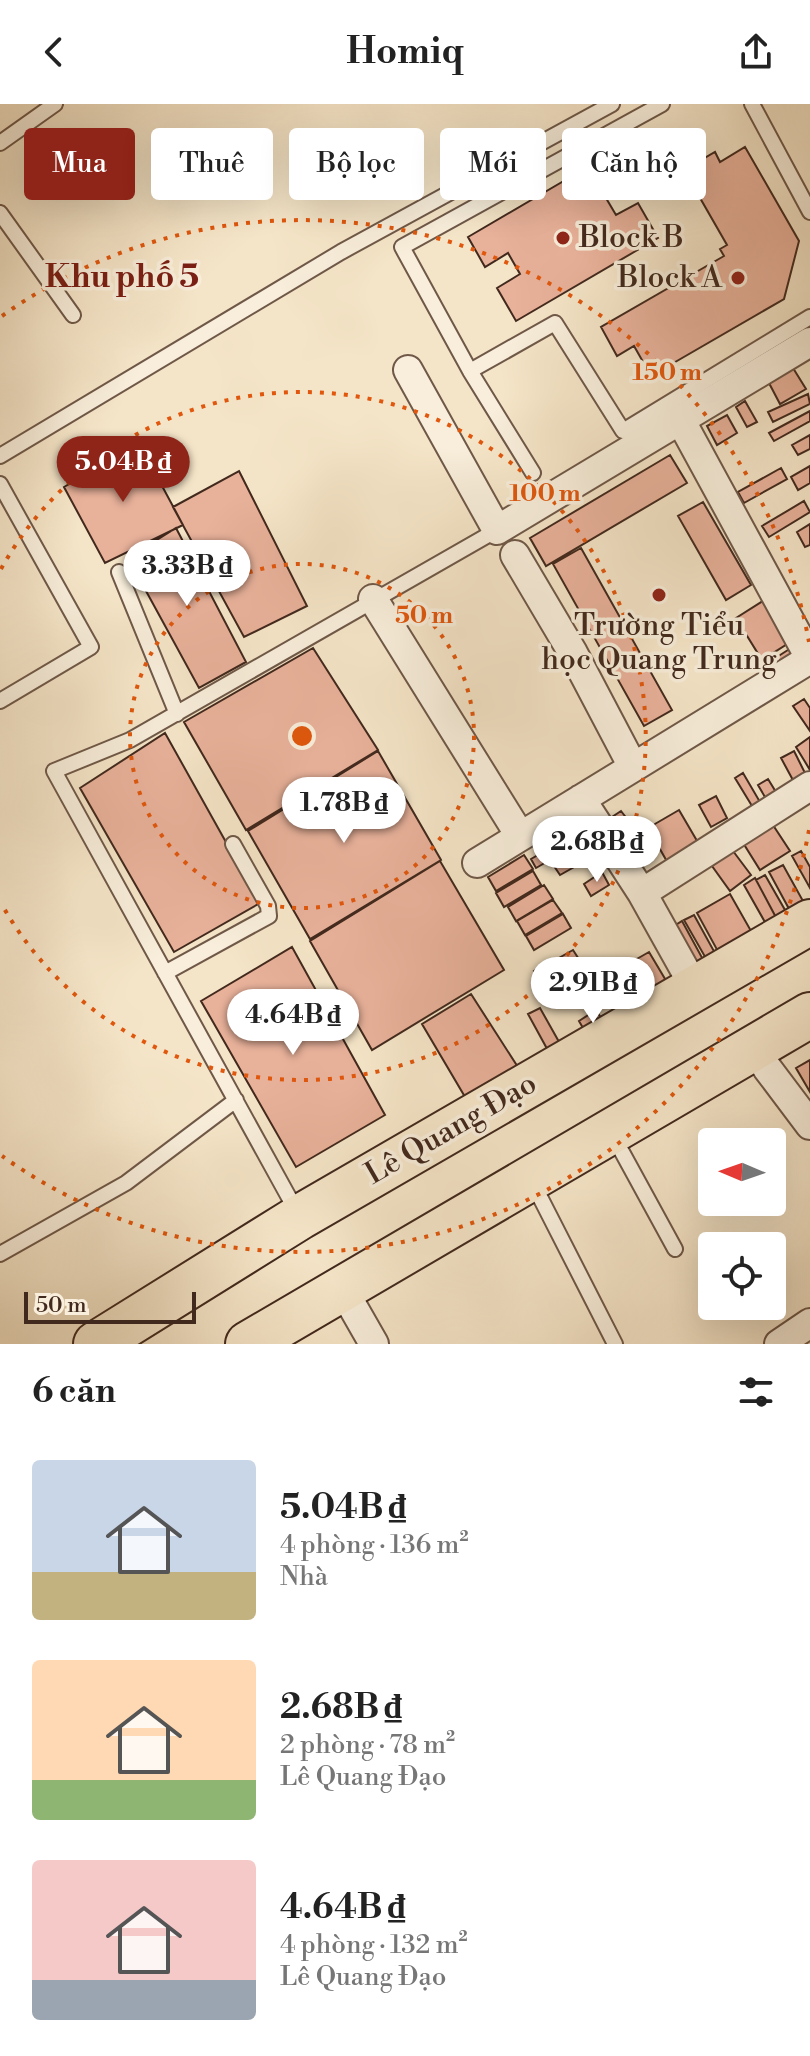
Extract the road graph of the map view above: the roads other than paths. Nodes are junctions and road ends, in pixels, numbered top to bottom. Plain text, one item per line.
1 (55, 104) edge
2 (612, 104) edge
3 (662, 104) edge
4 (752, 104) edge
5 (0, 143) edge
6 (808, 205) edge
7 (0, 213) edge
8 (73, 315) dead end
9 (810, 317) edge
10 (806, 353) edge
11 (408, 370) dead end
12 (470, 371) junction
13 (681, 421) junction
14 (0, 456) edge
15 (533, 473) dead end
16 (0, 484) edge
17 (497, 530) junction
18 (515, 555) dead end
19 (119, 572) dead end
20 (373, 599) junction
21 (810, 658) edge
22 (0, 701) edge
23 (177, 714) junction
24 (633, 767) junction
25 (810, 786) edge
26 (581, 799) junction
27 (519, 834) junction
28 (233, 844) dead end
29 (477, 863) dead end
30 (642, 893) junction
31 (810, 922) edge
32 (810, 948) edge
33 (165, 973) junction
34 (695, 988) junction
35 (810, 1015) edge
36 (810, 1042) edge
37 (767, 1068) junction
38 (236, 1100) junction
39 (810, 1125) edge
40 (622, 1152) junction
41 (541, 1199) junction
42 (306, 1226) junction
43 (675, 1249) dead end
44 (0, 1254) edge
45 (357, 1313) edge
46 (810, 1323) edge
47 (96, 1344) edge
48 (135, 1344) edge
49 (248, 1344) edge
50 (292, 1344) edge
51 (615, 1344) edge
52 (779, 1344) edge

1 - 5 lane
2 - 14 lane
3 - 12 lane
4 - 6 lane
7 - 8 lane
9 - 12 lane
10 - 13 street
11 - 17 street
12 - 15 lane
13 - 17 street
13 - 21 street
16 - 22 lane
17 - 20 lane
18 - 24 street
19 - 23 lane
20 - 23 lane
20 - 27 street
21 - 24 street
23 - 33 lane
24 - 26 street
25 - 30 street
26 - 27 street
26 - 30 street
27 - 29 street
28 - 33 lane
30 - 34 street
31 - 34 highway, Lê Quang Đạo
32 - 42 highway, Lê Quang Đạo
33 - 38 lane
34 - 42 highway, Lê Quang Đạo
35 - 45 highway
36 - 37 highway
37 - 39 street
37 - 40 highway
38 - 42 lane
38 - 44 lane
40 - 41 highway
40 - 43 lane
41 - 45 highway
41 - 51 lane
42 - 47 highway, Lê Quang Đạo
42 - 48 highway, Lê Quang Đạo
45 - 49 highway
45 - 50 highway
46 - 52 street

